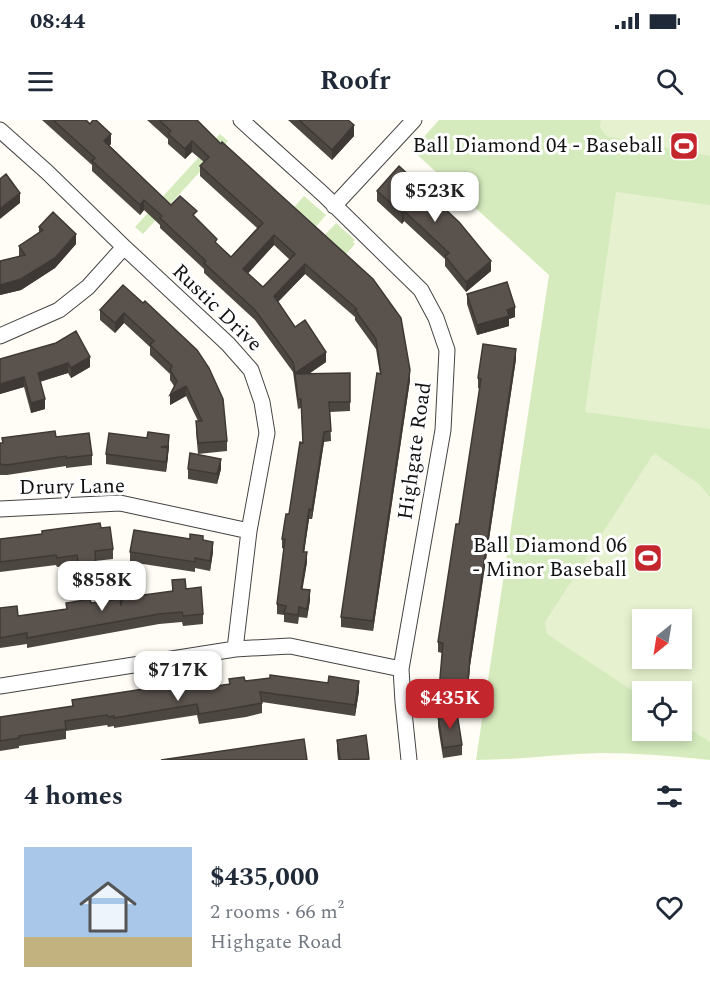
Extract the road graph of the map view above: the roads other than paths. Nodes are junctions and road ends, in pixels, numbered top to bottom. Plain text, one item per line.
1 (241, 120) edge
2 (414, 120) edge
3 (0, 130) edge
4 (334, 206) junction
5 (124, 247) junction
6 (0, 336) edge
7 (0, 510) edge
8 (249, 531) junction
9 (235, 649) junction
10 (401, 669) junction
11 (0, 686) edge
12 (410, 760) edge

1 - 4 street, Highgate Road
2 - 4 street
3 - 5 street, Rustic Drive
4 - 10 street, Highgate Road
5 - 6 street
5 - 8 street, Rustic Drive
7 - 8 street, Drury Lane
8 - 9 street, Rustic Drive
9 - 10 street
9 - 11 street
10 - 12 street, Highgate Road

